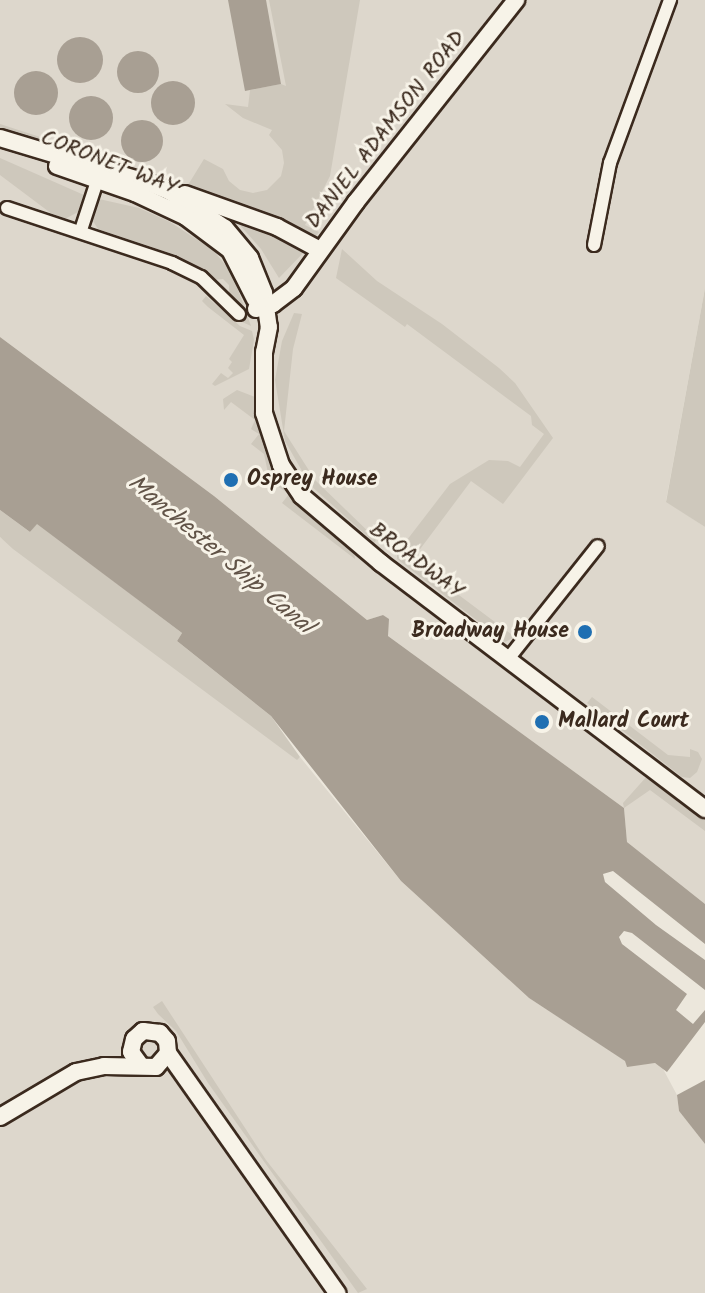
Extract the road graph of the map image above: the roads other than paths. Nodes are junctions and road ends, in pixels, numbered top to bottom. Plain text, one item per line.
1 (516, 0) edge
2 (670, 0) edge
3 (0, 141) edge
4 (99, 174) junction
5 (169, 191) junction
6 (7, 208) dead end
7 (245, 214) junction
8 (225, 228) junction
9 (81, 230) junction
10 (594, 245) dead end
11 (230, 250) junction
12 (320, 250) junction
13 (262, 307) junction
14 (239, 314) dead end
15 (264, 352) joint
16 (598, 546) dead end
17 (508, 659) junction
18 (705, 809) edge
19 (131, 1046) junction
20 (168, 1053) junction
21 (104, 1066) junction
22 (149, 1067) junction
23 (185, 1080) junction
24 (0, 1117) edge
25 (337, 1293) edge

1 - 12 street, DANIEL ADAMSON ROAD
2 - 10 street
3 - 4 street, CORONET WAY
4 - 5 street, CORONET WAY
4 - 9 street
4 - 11 street, CORONET WAY
5 - 7 street
5 - 8 street, CORONET WAY
6 - 9 street
7 - 8 street
7 - 12 street
8 - 11 street
8 - 13 street, CORONET WAY
9 - 14 street
11 - 13 street, CORONET WAY
12 - 13 street, DANIEL ADAMSON ROAD
13 - 15 street, CORONET WAY
15 - 17 street, BROADWAY
16 - 17 street
17 - 18 street, BROADWAY
19 - 20 street
19 - 21 street
19 - 22 street
20 - 22 street
20 - 23 street
21 - 22 street
21 - 24 street
22 - 23 street
23 - 25 street

